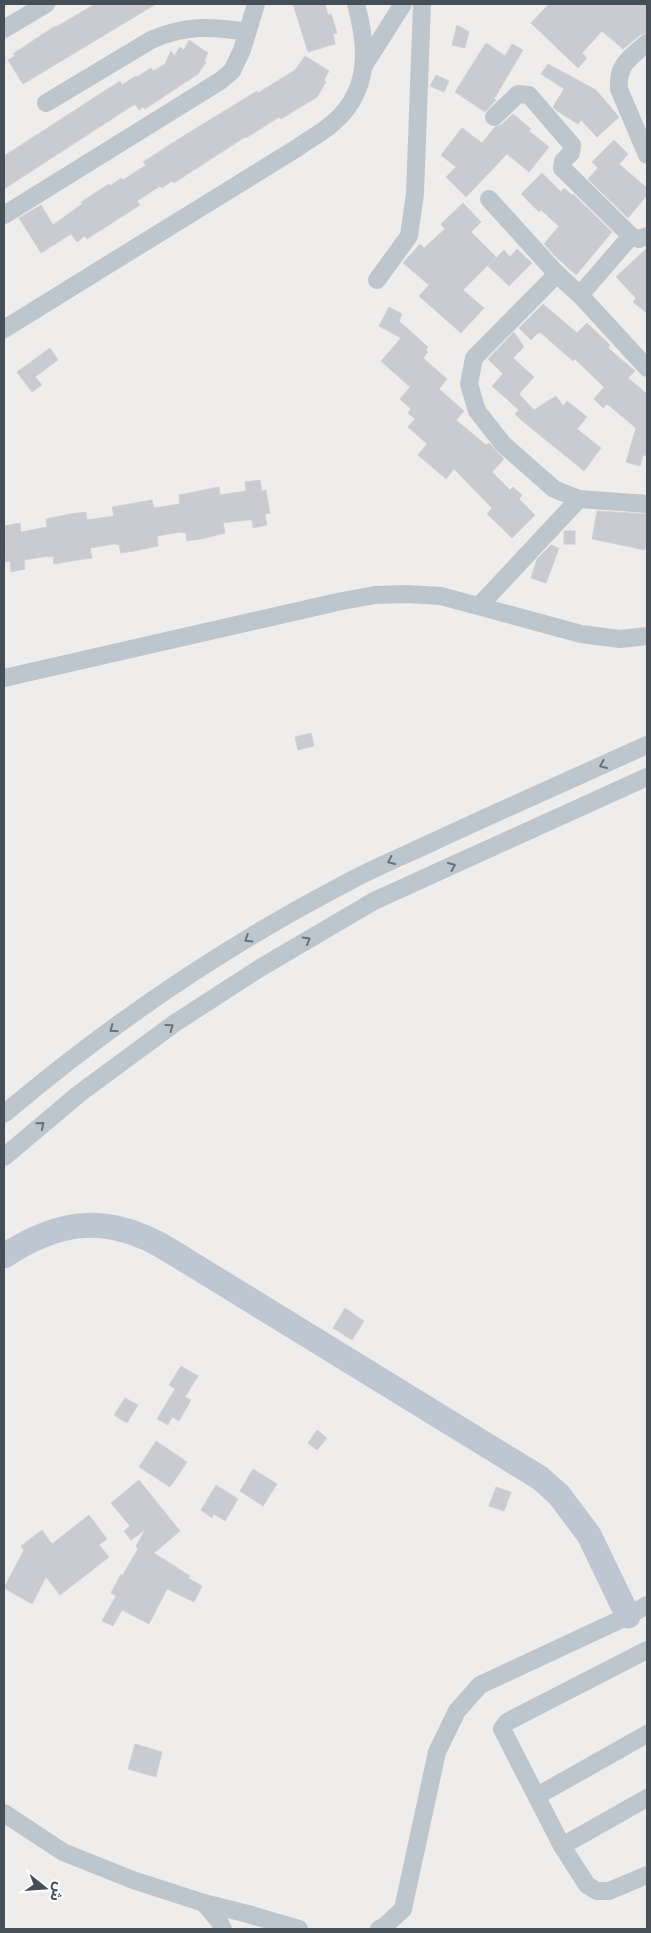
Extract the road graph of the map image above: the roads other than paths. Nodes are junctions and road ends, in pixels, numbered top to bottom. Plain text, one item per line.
1 (46, 4) edge
2 (256, 4) edge
3 (356, 4) edge
4 (403, 4) edge
5 (422, 4) edge
6 (4, 29) edge
7 (247, 32) junction
8 (647, 43) edge
9 (364, 66) junction
10 (46, 103) dead end
11 (494, 117) dead end
12 (647, 155) edge
13 (489, 199) dead end
14 (4, 215) edge
15 (639, 236) edge
16 (557, 274) junction
17 (378, 280) dead end
18 (580, 295) junction
19 (4, 329) edge
20 (647, 368) edge
21 (579, 498) junction
22 (647, 504) edge
23 (479, 606) junction
24 (647, 636) edge
25 (4, 678) edge
26 (647, 745) edge
27 (647, 777) edge
28 (4, 1114) edge
29 (4, 1157) edge
30 (4, 1256) edge
31 (638, 1611) edge
32 (647, 1650) edge
33 (647, 1734) edge
34 (537, 1796) junction
35 (647, 1798) edge
36 (4, 1813) edge
37 (562, 1846) junction
38 (647, 1875) edge
39 (204, 1903) junction
40 (224, 1929) edge
41 (299, 1929) edge
42 (379, 1929) edge

1 - 6 street
2 - 7 street
3 - 9 street
4 - 9 street
5 - 17 street
7 - 10 street
7 - 14 street
8 - 12 street
9 - 19 street
11 - 15 street
13 - 16 street
15 - 18 street
16 - 18 street
16 - 21 street
18 - 20 street
21 - 22 street
21 - 23 street
23 - 24 street
23 - 25 street
26 -> 28 street
29 -> 27 street
30 - 31 street
31 - 42 street
32 - 34 street
33 - 34 street
34 - 37 street
35 - 37 street
36 - 39 street
37 - 38 street
39 - 40 street
39 - 41 street

